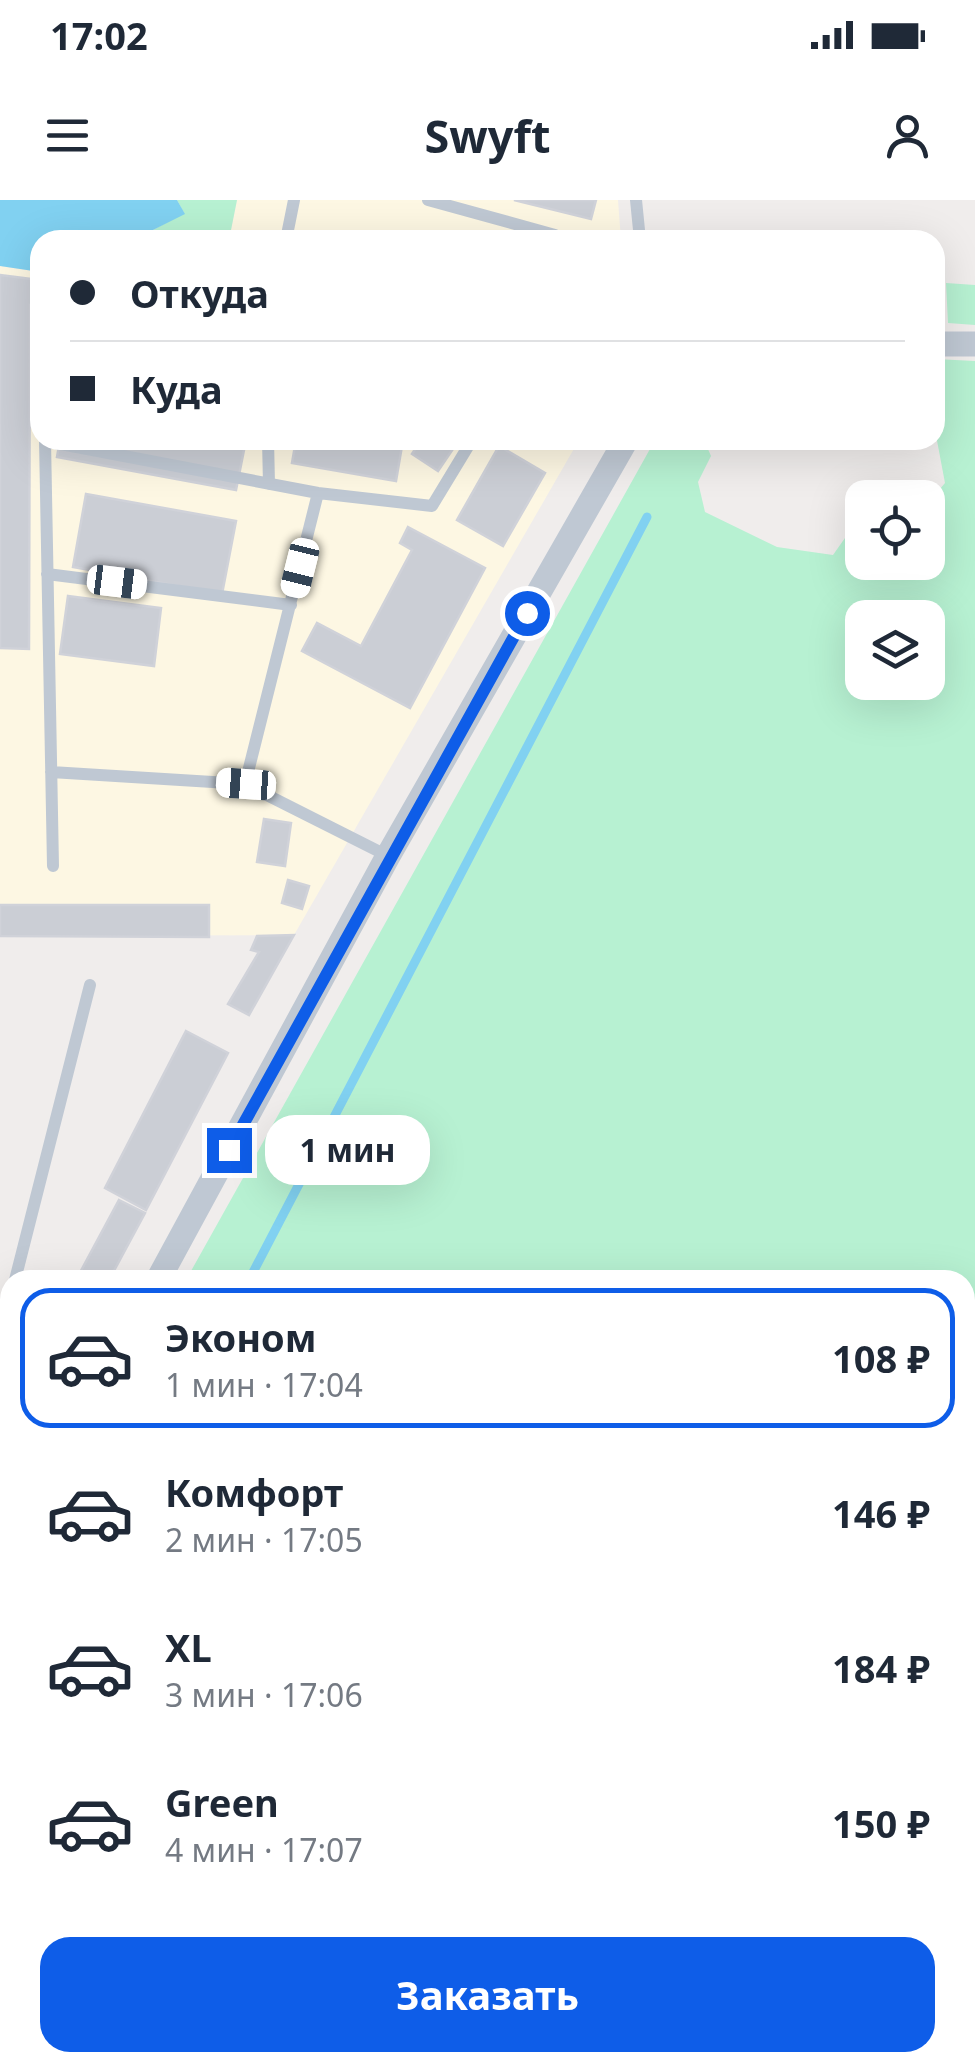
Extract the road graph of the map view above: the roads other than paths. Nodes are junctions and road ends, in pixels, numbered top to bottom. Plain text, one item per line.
1 (294, 200) edge
2 (428, 200) edge
3 (636, 200) edge
4 (288, 230) edge
5 (537, 230) edge
6 (639, 230) edge
7 (945, 344) edge
8 (975, 344) edge
9 (45, 450) edge
10 (96, 450) edge
11 (268, 450) edge
12 (466, 450) edge
13 (620, 450) edge
14 (269, 484) junction
15 (318, 493) junction
16 (48, 574) junction
17 (292, 605) junction
18 (51, 772) junction
19 (246, 784) junction
20 (388, 856) junction
21 (53, 866) dead end
22 (90, 985) dead end
23 (18, 1270) edge
24 (163, 1270) edge

1 - 4 lane
2 - 5 lane
3 - 6 lane
7 - 8 street
9 - 16 lane
10 - 14 lane
11 - 14 lane
12 - 15 lane
13 - 20 street
14 - 15 lane
15 - 17 lane
16 - 17 lane
16 - 18 lane
17 - 19 lane
18 - 19 lane
18 - 21 lane
19 - 20 lane
20 - 24 street
22 - 23 lane

